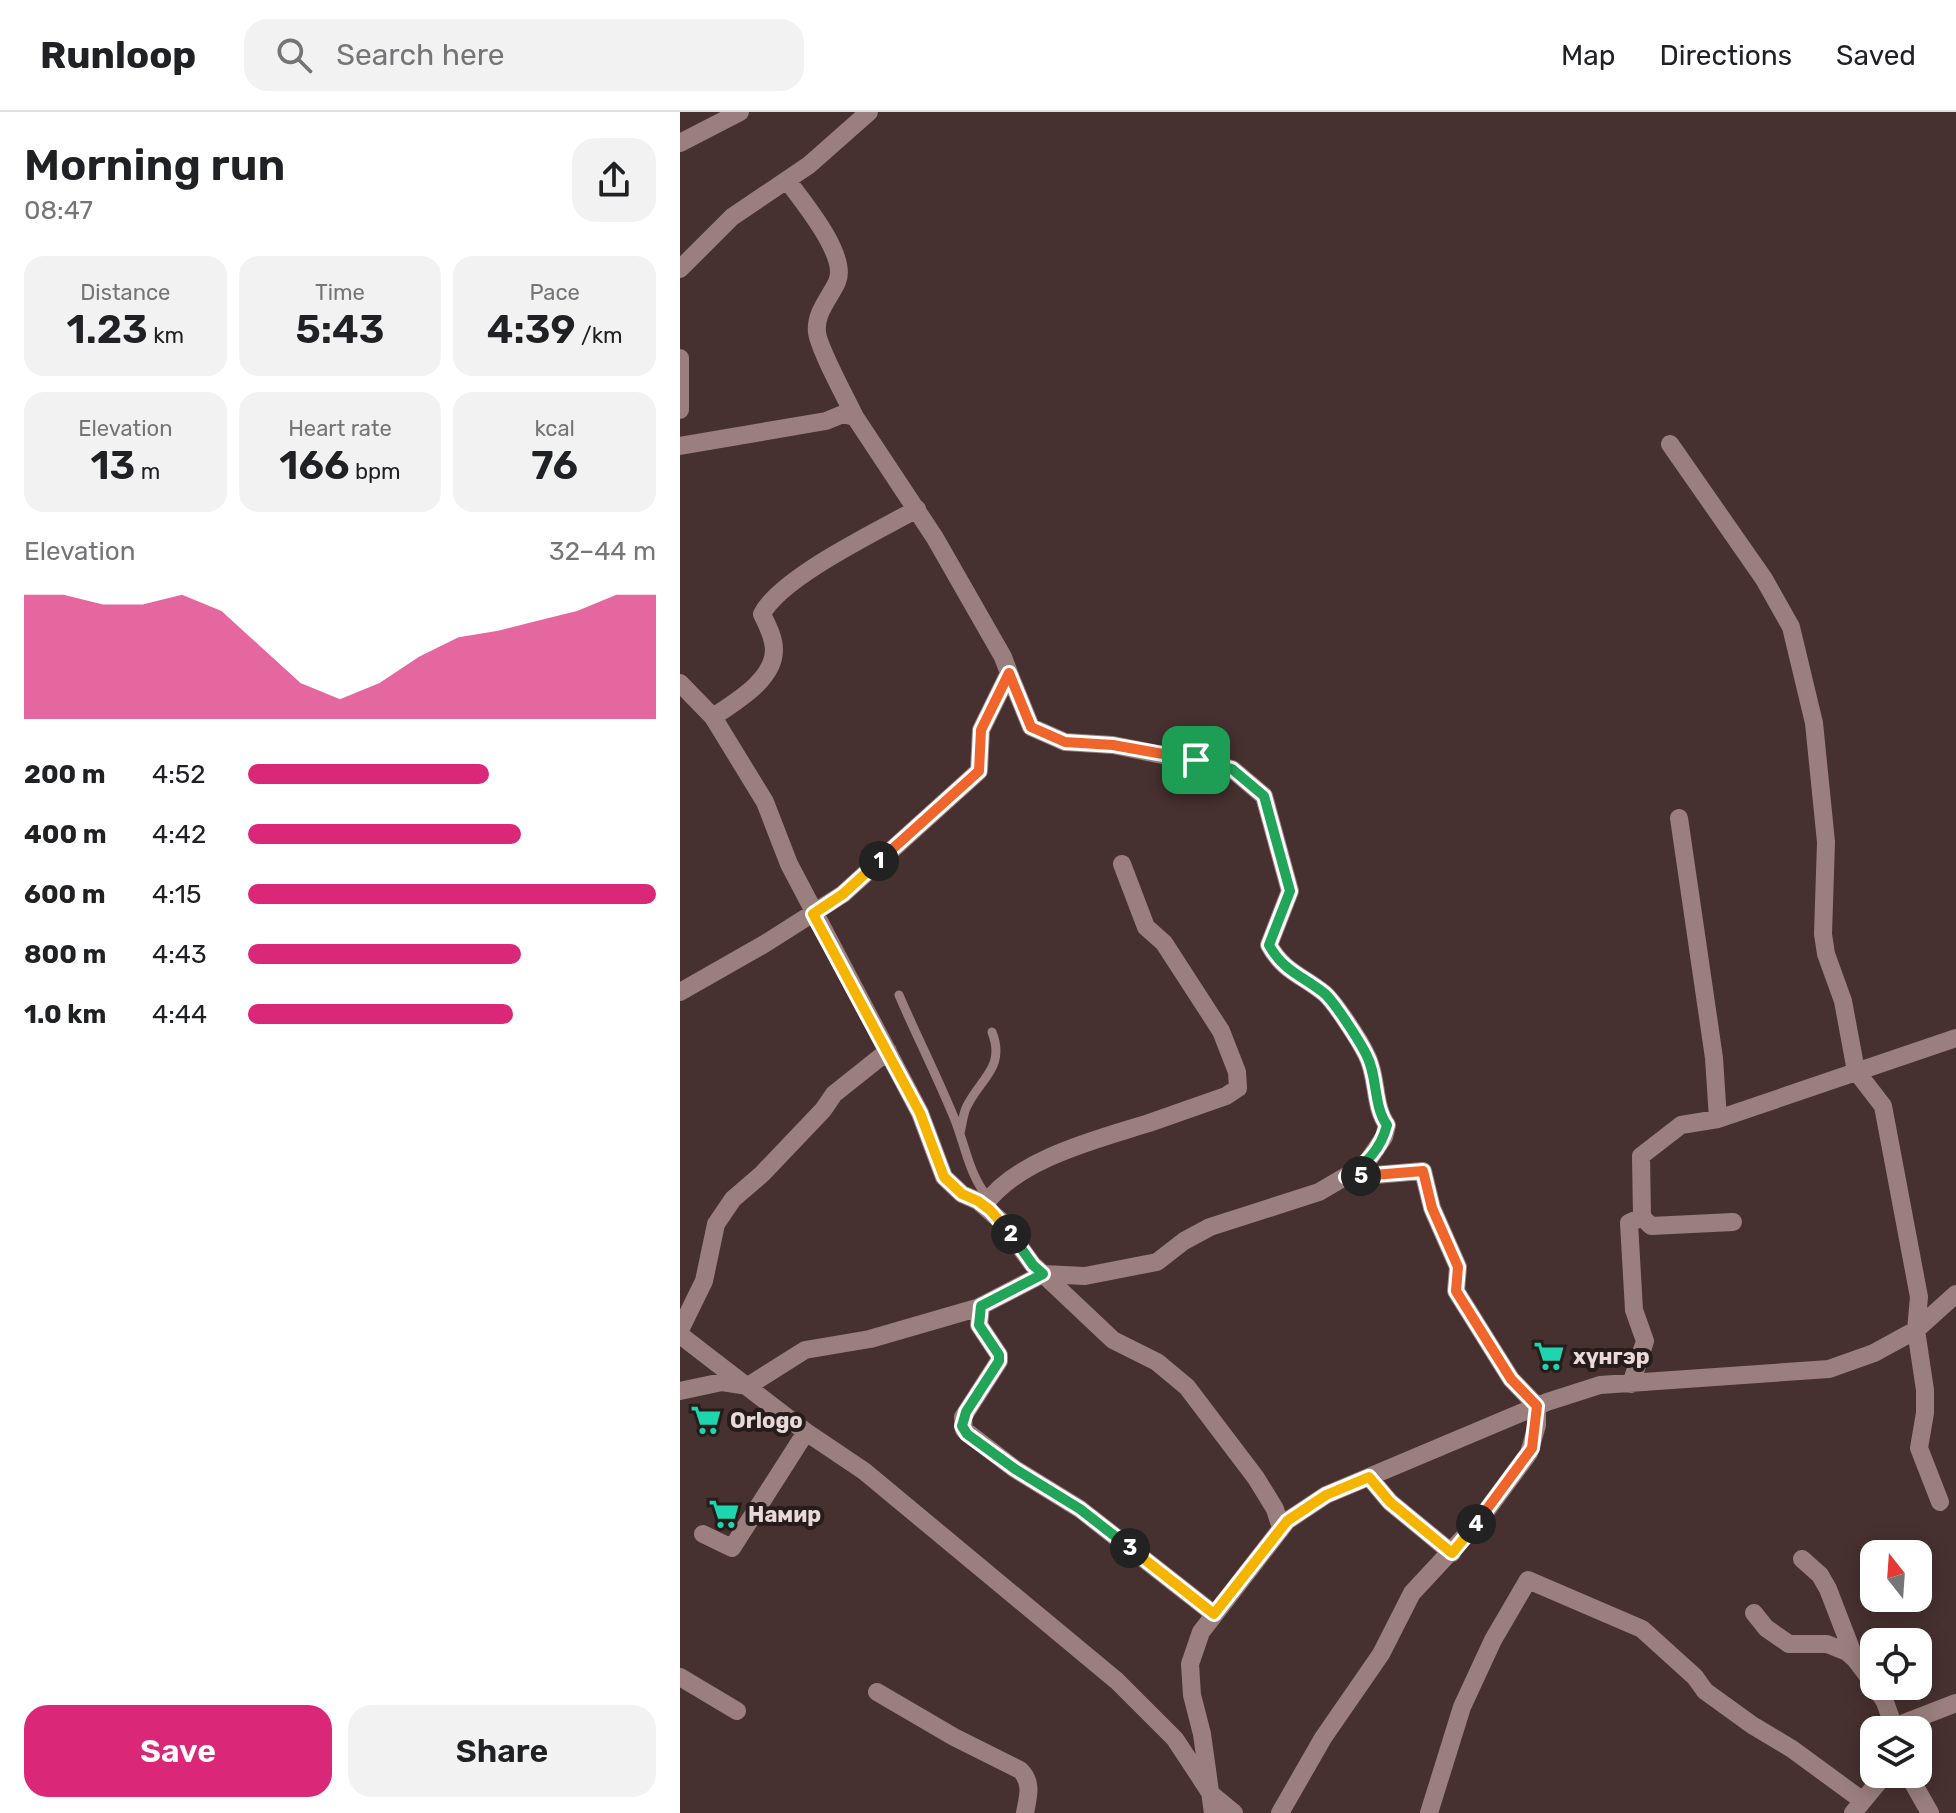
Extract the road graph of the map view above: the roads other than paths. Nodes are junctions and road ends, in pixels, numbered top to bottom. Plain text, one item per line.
1 (740, 112) edge
2 (869, 112) edge
3 (680, 143) edge
4 (787, 180) junction
5 (680, 269) edge
6 (680, 358) edge
7 (680, 410) edge
8 (855, 417) junction
9 (1670, 444) dead end
10 (680, 446) edge
11 (917, 509) junction
12 (1009, 673) junction
13 (680, 683) edge
14 (713, 717) junction
15 (1679, 818) dead end
16 (1122, 864) dead end
17 (813, 914) junction
18 (680, 992) edge
19 (899, 995) dead end
20 (992, 1032) dead end
21 (1956, 1038) edge
22 (888, 1051) junction
23 (1856, 1071) junction
24 (1718, 1119) junction
25 (960, 1133) junction
26 (1346, 1177) junction
27 (987, 1202) junction
28 (1642, 1217) junction
29 (1733, 1222) dead end
30 (1043, 1274) junction
31 (1956, 1294) edge
32 (981, 1306) junction
33 (1916, 1330) junction
34 (680, 1332) edge
35 (1631, 1384) junction
36 (748, 1386) junction
37 (680, 1391) edge
38 (1537, 1406) junction
39 (806, 1432) junction
40 (1369, 1477) junction
41 (1940, 1502) dead end
42 (1281, 1528) junction
43 (703, 1534) dead end
44 (1452, 1553) junction
45 (1802, 1559) dead end
46 (1754, 1613) dead end
47 (1214, 1614) junction
48 (1855, 1659) junction
49 (1860, 1666) edge
50 (680, 1677) edge
51 (877, 1692) dead end
52 (1956, 1703) edge
53 (737, 1711) dead end
54 (1926, 1716) edge
55 (1874, 1788) edge
56 (1916, 1788) edge
57 (1212, 1804) edge
58 (1858, 1807) edge
59 (1025, 1813) edge
60 (1234, 1813) edge
61 (1280, 1813) edge
62 (1429, 1813) edge
63 (1930, 1813) edge

1 - 3 street
2 - 4 street
4 - 5 street
4 - 8 street
6 - 7 street
8 - 10 street
8 - 11 street
9 - 23 street
11 - 12 street
11 - 14 street
12 - 17 street
12 - 26 street
13 - 14 street
14 - 17 street
15 - 24 street
16 - 27 street
17 - 18 street
17 - 22 street
19 - 25 lane
20 - 25 lane
21 - 23 street
22 - 27 street
22 - 34 street
23 - 24 street
23 - 33 street
24 - 28 street
25 - 27 lane
26 - 30 street
26 - 38 street
27 - 30 street
28 - 29 street
28 - 35 street
30 - 32 street
30 - 42 street
31 - 33 street
32 - 36 street
32 - 47 street
33 - 35 street
33 - 41 street
34 - 36 street
35 - 38 street
36 - 37 street
36 - 39 street
38 - 40 street
38 - 44 street
39 - 43 street
39 - 57 street
40 - 42 street
40 - 44 street
42 - 47 street
44 - 61 street
45 - 48 street
46 - 48 street
47 - 57 street
48 - 49 street
50 - 53 street
51 - 59 street
52 - 54 street
55 - 58 street
56 - 63 street
57 - 60 street
58 - 62 street

